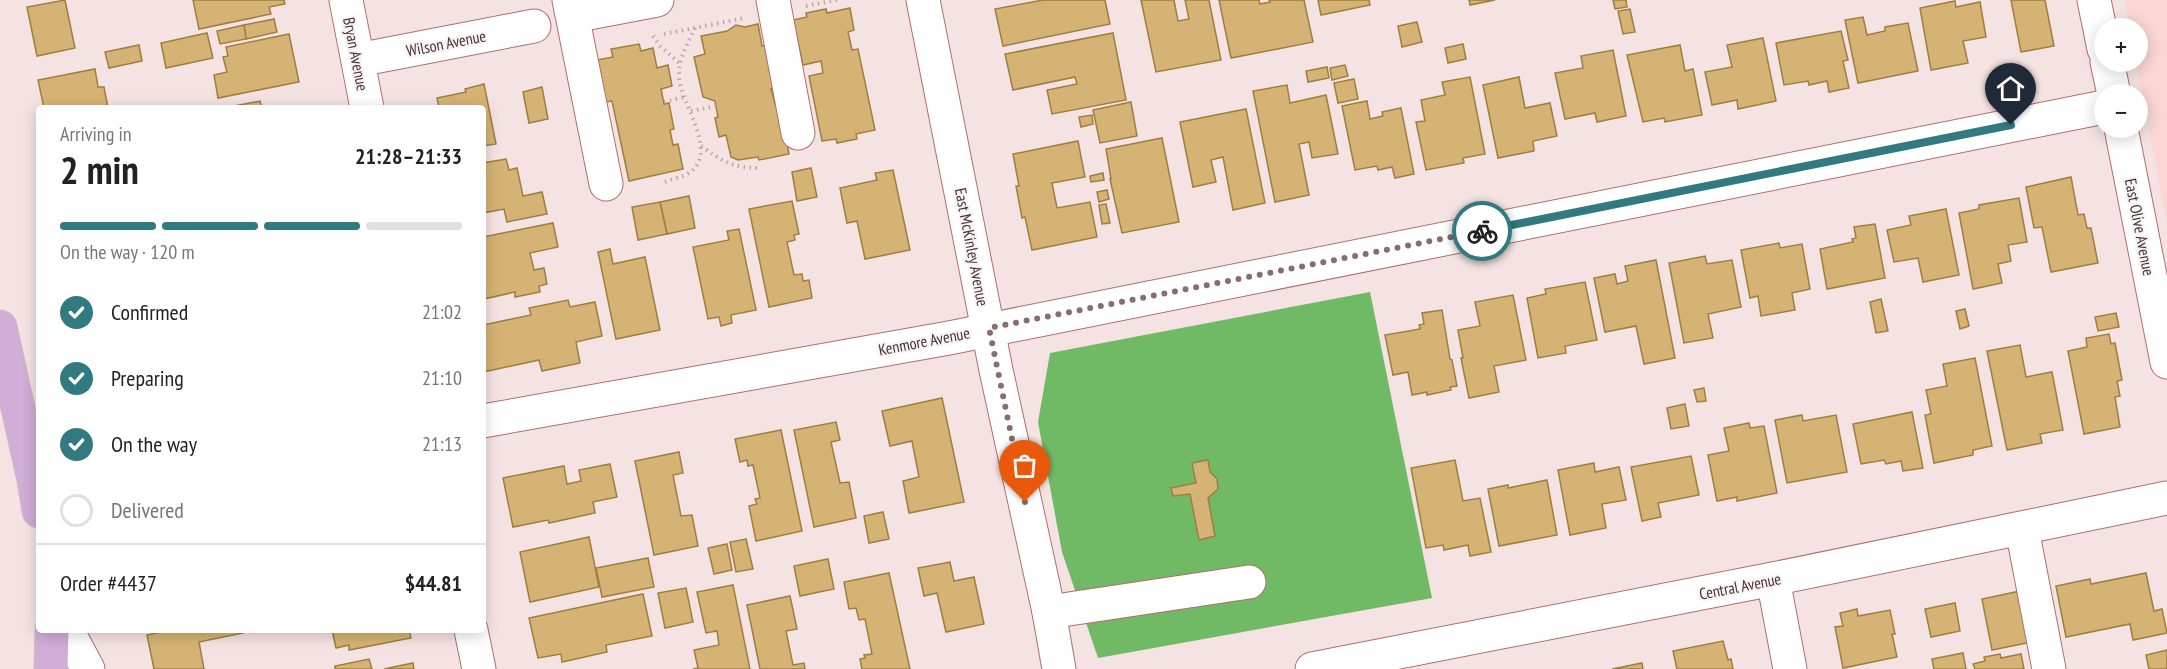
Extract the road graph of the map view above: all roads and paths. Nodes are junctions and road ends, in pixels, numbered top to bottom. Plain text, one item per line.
1 (346, 0) edge
2 (657, 0) edge
3 (837, 0) edge
4 (923, 0) edge
5 (2094, 0) edge
6 (774, 6) edge
7 (571, 8) edge
8 (2098, 18) edge
9 (534, 26) dead end
10 (696, 28) junction
11 (653, 36) junction
12 (643, 38) dead end
13 (357, 60) junction
14 (680, 64) junction
15 (684, 98) junction
16 (664, 102) dead end
17 (366, 105) edge
18 (716, 106) dead end
19 (2094, 109) edge
20 (691, 111) junction
21 (798, 133) dead end
22 (2124, 138) edge
23 (701, 146) junction
24 (759, 168) dead end
25 (665, 182) dead end
26 (606, 184) dead end
27 (2156, 251) edge
28 (0, 327) edge
29 (989, 328) junction
30 (2167, 362) edge
31 (486, 420) edge
32 (36, 492) edge
33 (2167, 498) edge
34 (2022, 528) junction
35 (1773, 579) junction
36 (1249, 582) dead end
37 (1049, 612) junction
38 (52, 633) edge
39 (69, 633) edge
40 (472, 633) edge
41 (1422, 659) edge
42 (51, 669) edge
43 (88, 669) edge
44 (479, 669) edge
45 (1059, 669) edge
46 (1312, 669) edge
47 (1790, 669) edge
48 (2049, 669) edge

1 - 13 street, Bryan Avenue
2 - 7 street
3 - 6 path
4 - 29 street, East McKinley Avenue
5 - 8 street
6 - 10 path
6 - 21 street
7 - 26 street
9 - 13 street, Wilson Avenue
10 - 11 path
10 - 14 path
11 - 12 path
11 - 14 path
13 - 17 street, Bryan Avenue
14 - 15 path
15 - 16 path
15 - 20 path
18 - 20 path
19 - 29 street, Kenmore Avenue
20 - 23 path
22 - 27 street, East Olive Avenue
23 - 24 path
23 - 25 path
27 - 30 street, East Olive Avenue
28 - 32 main road
29 - 31 street, Kenmore Avenue
29 - 37 street, East McKinley Avenue
33 - 34 street, Central Avenue
34 - 35 street, Central Avenue
34 - 48 street
35 - 41 street, Central Avenue
35 - 47 street
36 - 37 street
37 - 45 street, East McKinley Avenue
38 - 42 main road
39 - 43 street
40 - 44 street
41 - 46 street, Central Avenue

